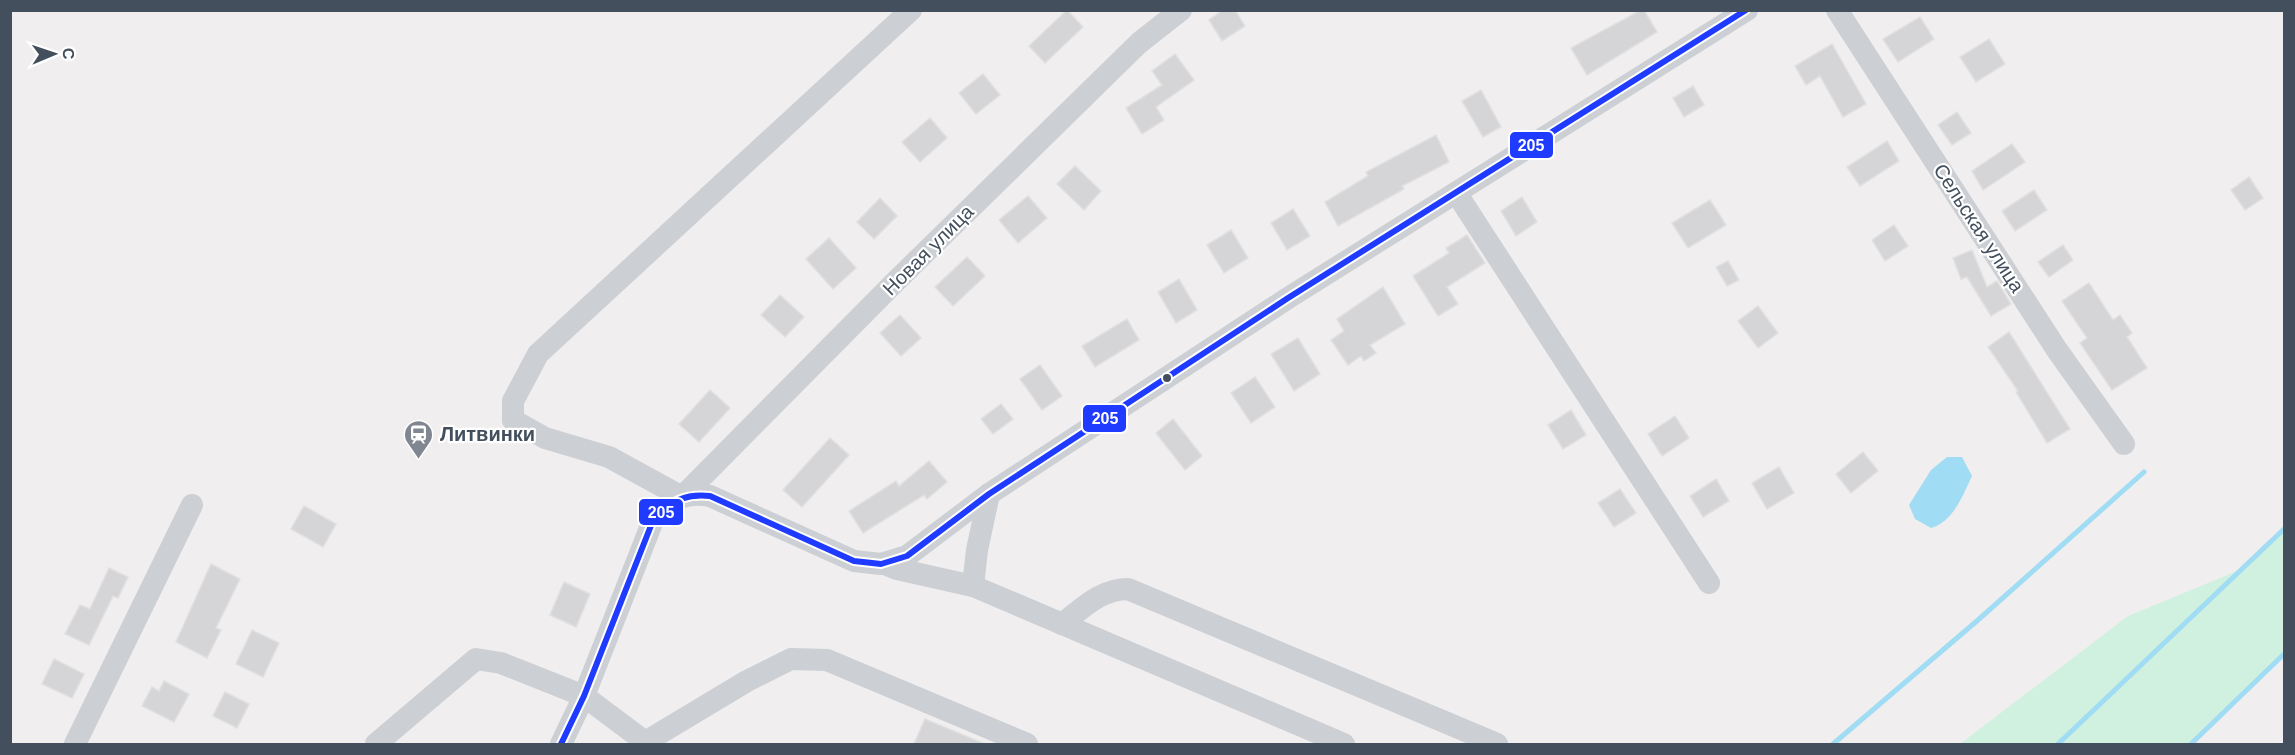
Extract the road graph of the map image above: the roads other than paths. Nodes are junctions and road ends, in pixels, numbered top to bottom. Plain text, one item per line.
1 (911, 10) edge
2 (1181, 10) edge
3 (1747, 10) edge
4 (1837, 10) edge
5 (1457, 194) junction
6 (2124, 444) dead end
7 (989, 494) junction
8 (682, 497) junction
9 (192, 505) dead end
10 (885, 564) junction
11 (1709, 583) dead end
12 (973, 586) junction
13 (1062, 624) junction
14 (584, 696) junction
15 (75, 744) edge
16 (376, 744) edge
17 (561, 744) edge
18 (645, 744) edge
19 (1027, 744) edge
20 (1344, 744) edge
21 (1497, 744) edge

1 - 8 street
2 - 8 street, Новая улица
3 - 5 street
4 - 6 street, Сельская улица
5 - 7 street
5 - 11 street
7 - 10 street
7 - 12 street
8 - 10 street
8 - 14 street, Новая улица
9 - 15 street
10 - 12 street
12 - 13 street
13 - 20 street
13 - 21 street
14 - 16 street
14 - 17 street, Новая улица
14 - 18 street
18 - 19 street

